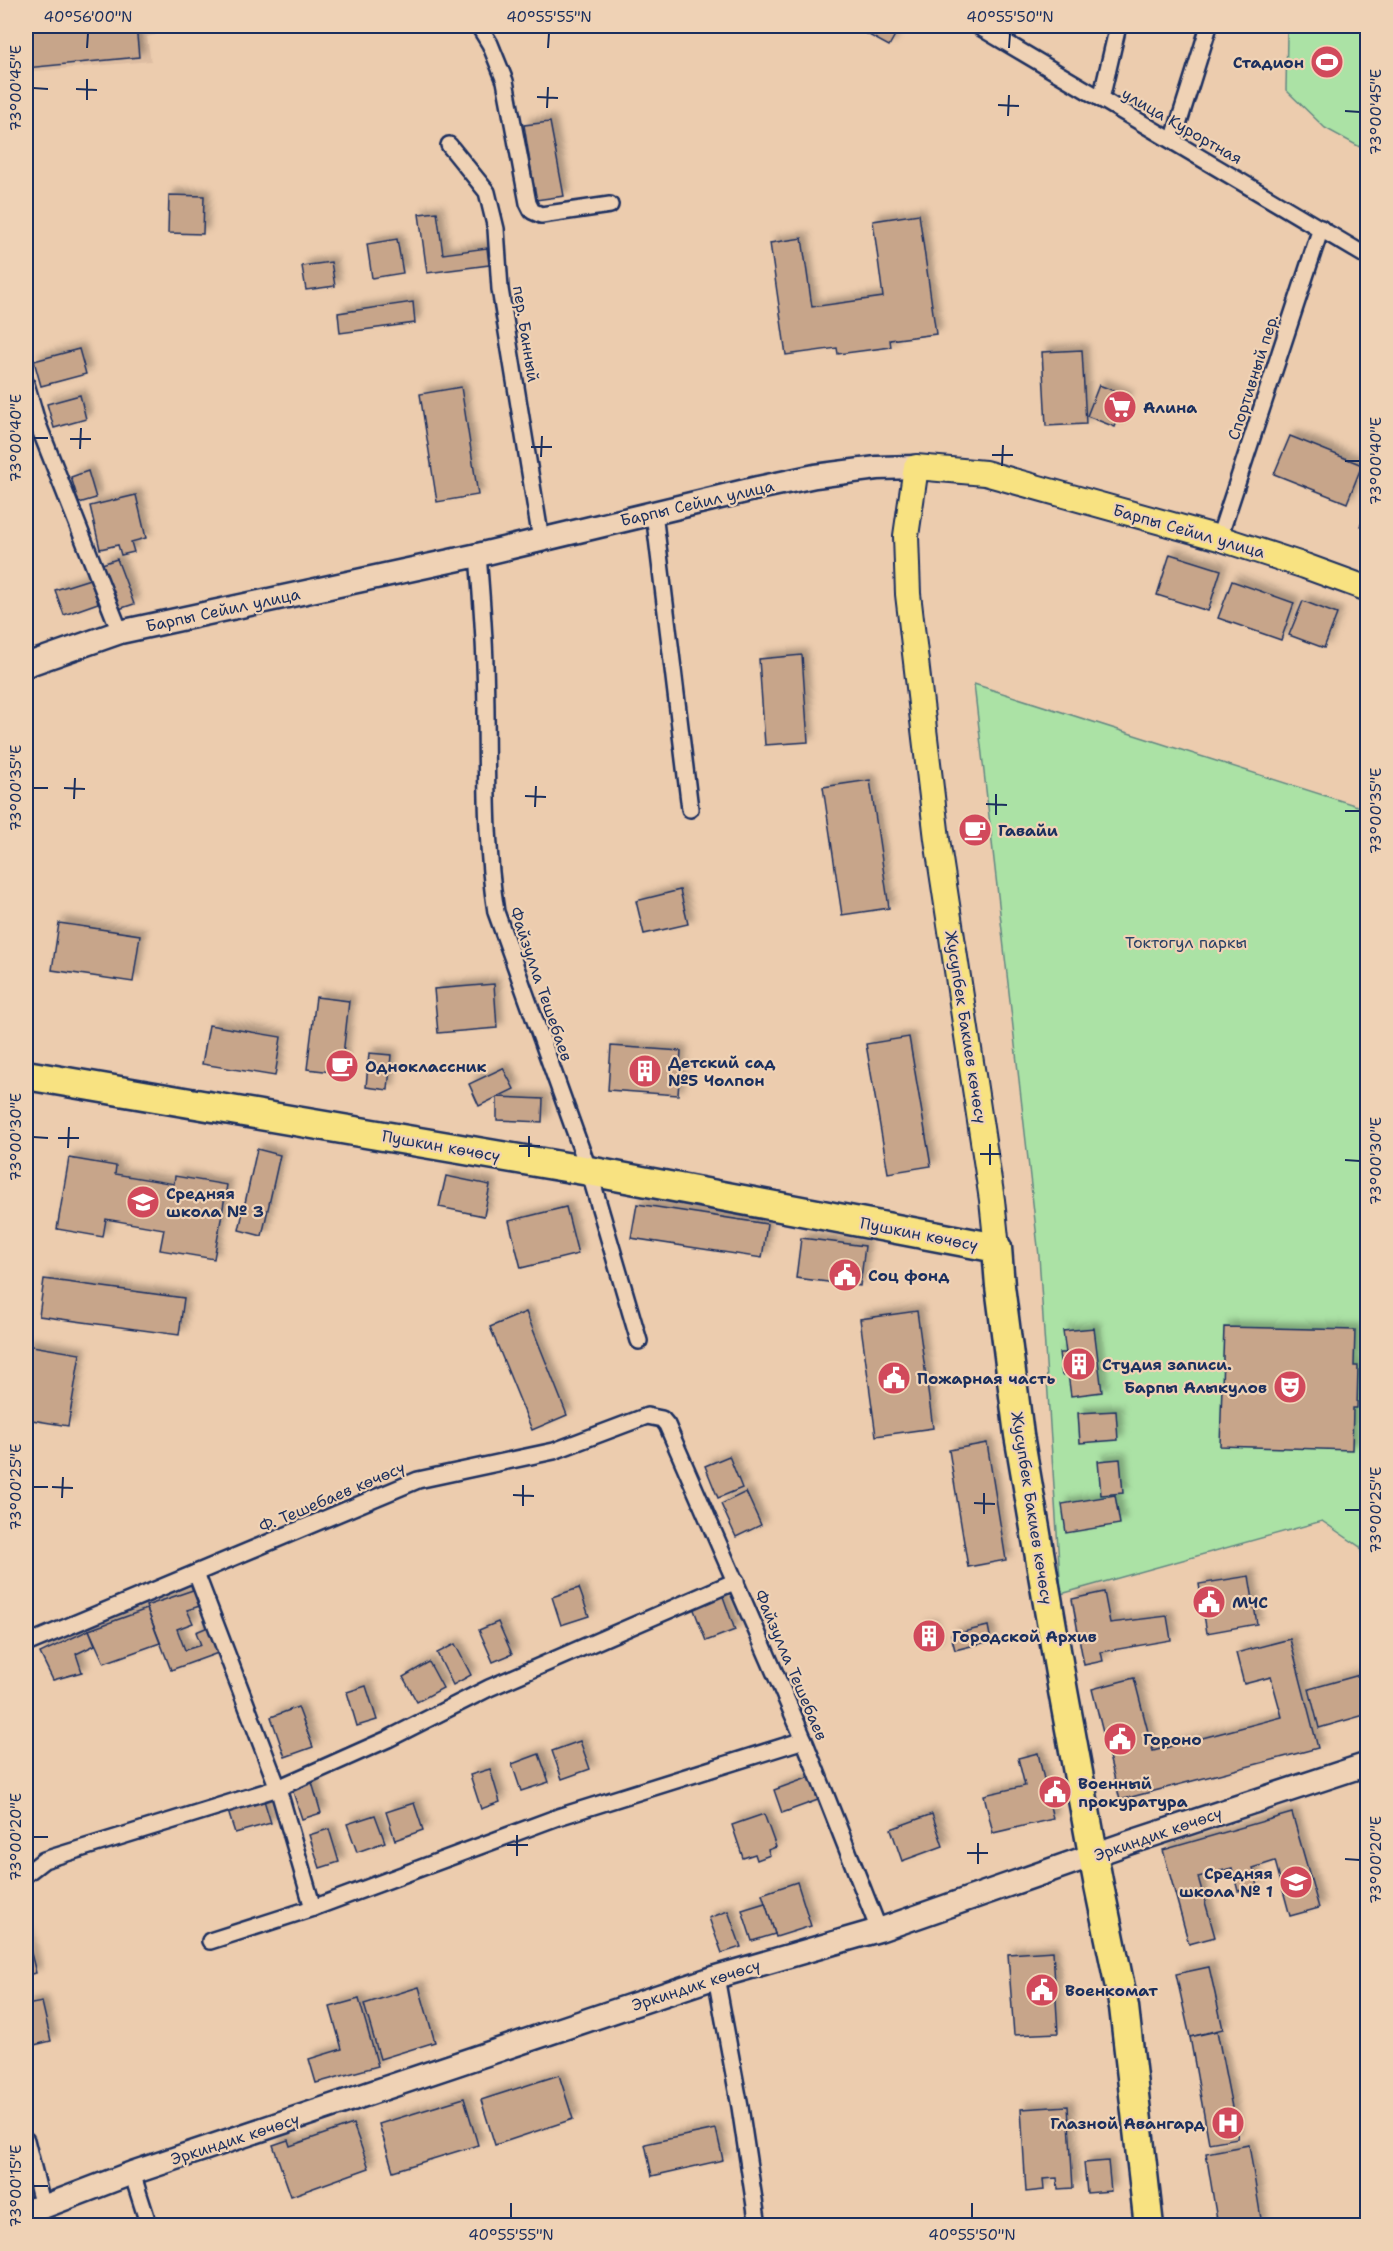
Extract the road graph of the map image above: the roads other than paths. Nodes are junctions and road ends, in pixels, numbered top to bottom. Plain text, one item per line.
1 (479, 26) edge
2 (978, 26) edge
3 (1118, 26) edge
4 (1209, 26) edge
5 (1101, 99) junction
6 (1173, 141) junction
7 (449, 145) dead end
8 (610, 205) dead end
9 (1321, 228) junction
10 (1368, 257) edge
11 (26, 384) edge
12 (916, 467) junction
13 (654, 513) junction
14 (1219, 538) junction
15 (541, 540) junction
16 (478, 555) junction
17 (1368, 590) edge
18 (120, 633) junction
19 (26, 664) edge
20 (690, 809) dead end
21 (26, 1075) edge
22 (589, 1171) junction
23 (997, 1248) junction
24 (639, 1341) dead end
25 (662, 1419) joint
26 (196, 1574) junction
27 (736, 1581) junction
28 (26, 1644) edge
29 (804, 1740) junction
30 (1368, 1764) edge
31 (278, 1788) junction
32 (1093, 1856) junction
33 (26, 1874) edge
34 (313, 1908) junction
35 (879, 1930) junction
36 (210, 1941) dead end
37 (716, 1977) junction
38 (26, 2140) edge
39 (132, 2173) junction
40 (34, 2208) edge
41 (149, 2226) edge
42 (758, 2226) edge
43 (1149, 2226) edge

1 - 8 street
2 - 5 street, улица Курортная
3 - 5 street
4 - 6 street
5 - 6 street, улица Курортная
6 - 9 street, улица Курортная
7 - 15 street, пер. Банный
9 - 10 street, улица Курортная
9 - 14 street, Спортивный пер.
11 - 18 street
12 - 13 main road, Барпы Сейил улица
12 - 14 main road, Барпы Сейил улица
12 - 23 main road, Жусупбек Бакиев көчөсү
13 - 15 main road, Барпы Сейил улица
13 - 20 street
14 - 17 main road, Барпы Сейил улица
15 - 16 main road, Барпы Сейил улица
16 - 18 main road, Барпы Сейил улица
16 - 22 street, Файзулла Тешебаев
18 - 19 main road, Барпы Сейил улица
21 - 22 highway, Пушкин көчөсү
22 - 23 highway, Пушкин көчөсү
22 - 24 street, Файзулла Тешебаев
23 - 32 highway, Жусупбек Бакиев көчөсү
25 - 26 street, Ф. Тешебаев көчөсү
25 - 27 street, Файзулла Тешебаев
26 - 28 street, Ф. Тешебаев көчөсү
26 - 31 street
27 - 29 street, Файзулла Тешебаев
27 - 31 street
29 - 34 street
29 - 35 street, Файзулла Тешебаев
30 - 32 main road, Эркиндик көчөсү
31 - 33 street
31 - 34 street
32 - 35 main road, Эркиндик көчөсү
32 - 43 highway, Жусупбек Бакиев көчөсү
34 - 36 street
35 - 37 main road, Эркиндик көчөсү
37 - 39 main road, Эркиндик көчөсү
37 - 42 street
38 - 40 street
39 - 40 main road, Эркиндик көчөсү
39 - 41 street

